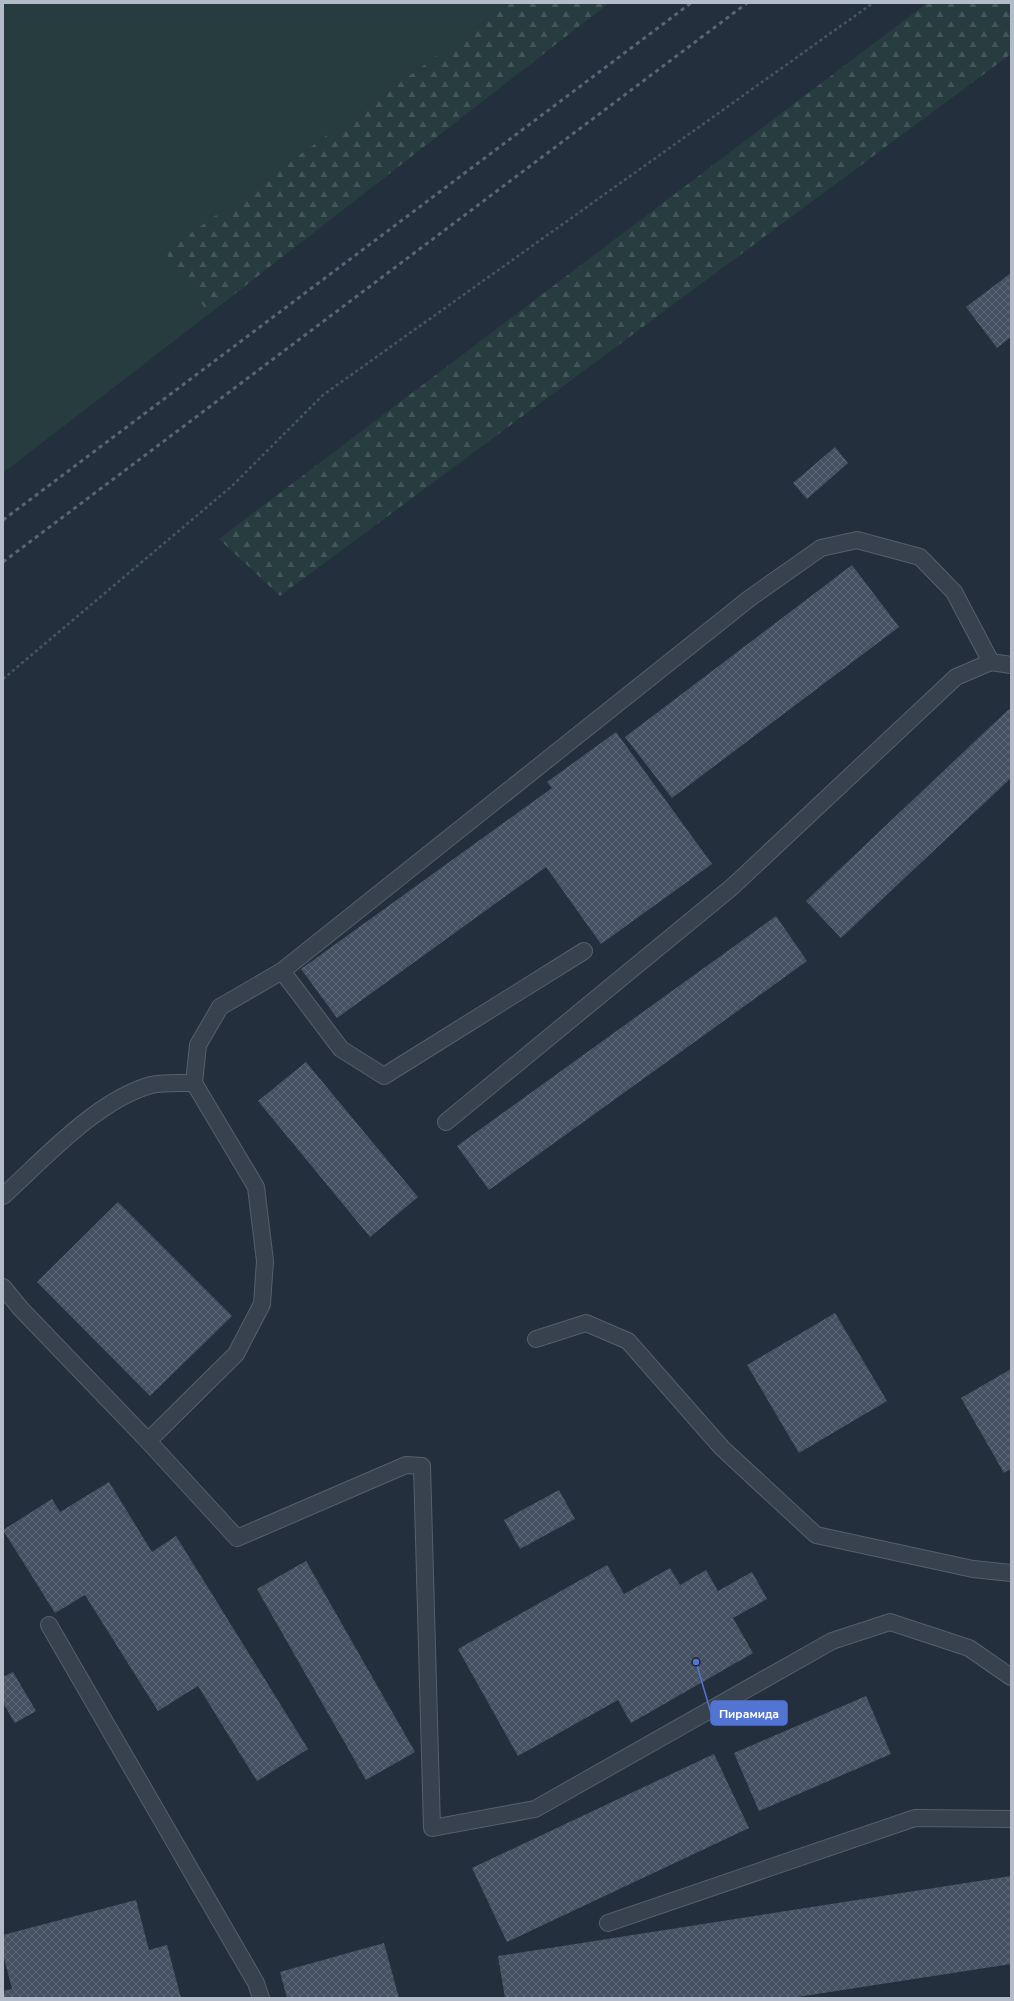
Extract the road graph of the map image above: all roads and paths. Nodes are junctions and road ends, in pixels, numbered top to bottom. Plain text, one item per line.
1 (873, 3) edge
2 (992, 662) junction
3 (1011, 664) edge
4 (3, 679) edge
5 (584, 951) dead end
6 (282, 970) junction
7 (194, 1083) junction
8 (446, 1122) dead end
9 (3, 1196) edge
10 (3, 1287) edge
11 (536, 1339) dead end
12 (148, 1441) junction
13 (1011, 1573) edge
14 (49, 1625) dead end
15 (1011, 1677) edge
16 (1011, 1819) edge
17 (608, 1923) dead end
18 (261, 1998) edge

1 - 4 path
2 - 3 lane
2 - 6 lane
2 - 8 lane
5 - 6 lane
6 - 7 lane
7 - 9 lane
7 - 12 lane
10 - 12 lane
11 - 13 lane
12 - 15 lane
14 - 18 lane
16 - 17 lane

